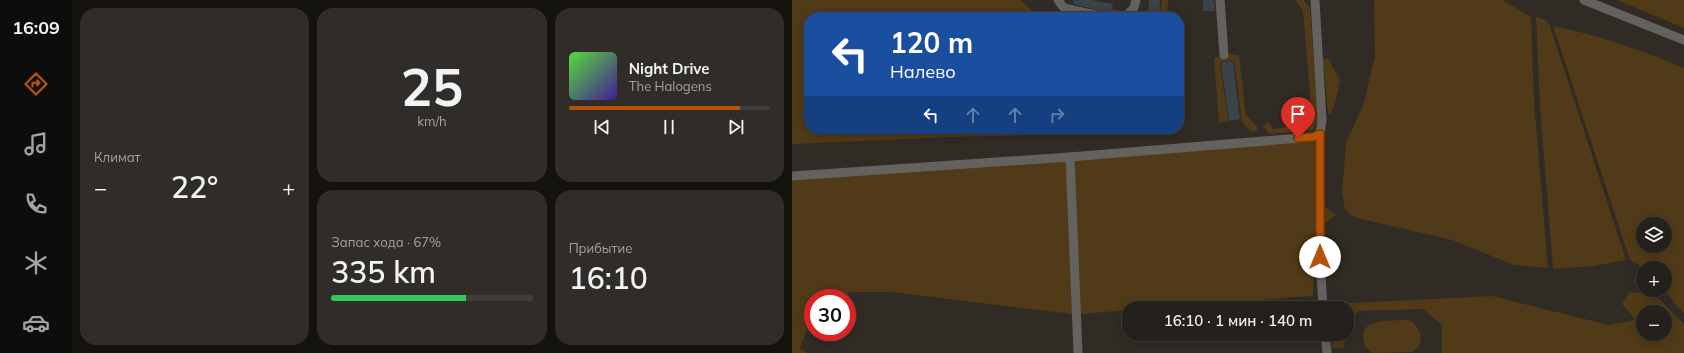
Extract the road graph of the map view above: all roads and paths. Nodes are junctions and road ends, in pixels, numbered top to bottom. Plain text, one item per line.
1 (1058, 0) edge
2 (1136, 0) edge
3 (1220, 0) edge
4 (1315, 0) edge
5 (1584, 0) edge
6 (1082, 12) edge
7 (1130, 12) edge
8 (1684, 40) edge
9 (1224, 55) dead end
10 (1320, 134) junction
11 (1070, 157) junction
12 (792, 176) edge
13 (1323, 301) edge
14 (1326, 341) edge
15 (1078, 353) edge
16 (1327, 353) edge

1 - 6 street
2 - 7 street
3 - 9 street
4 - 10 street
5 - 8 street
10 - 11 street
10 - 13 street
11 - 12 street
11 - 15 street
14 - 16 street

